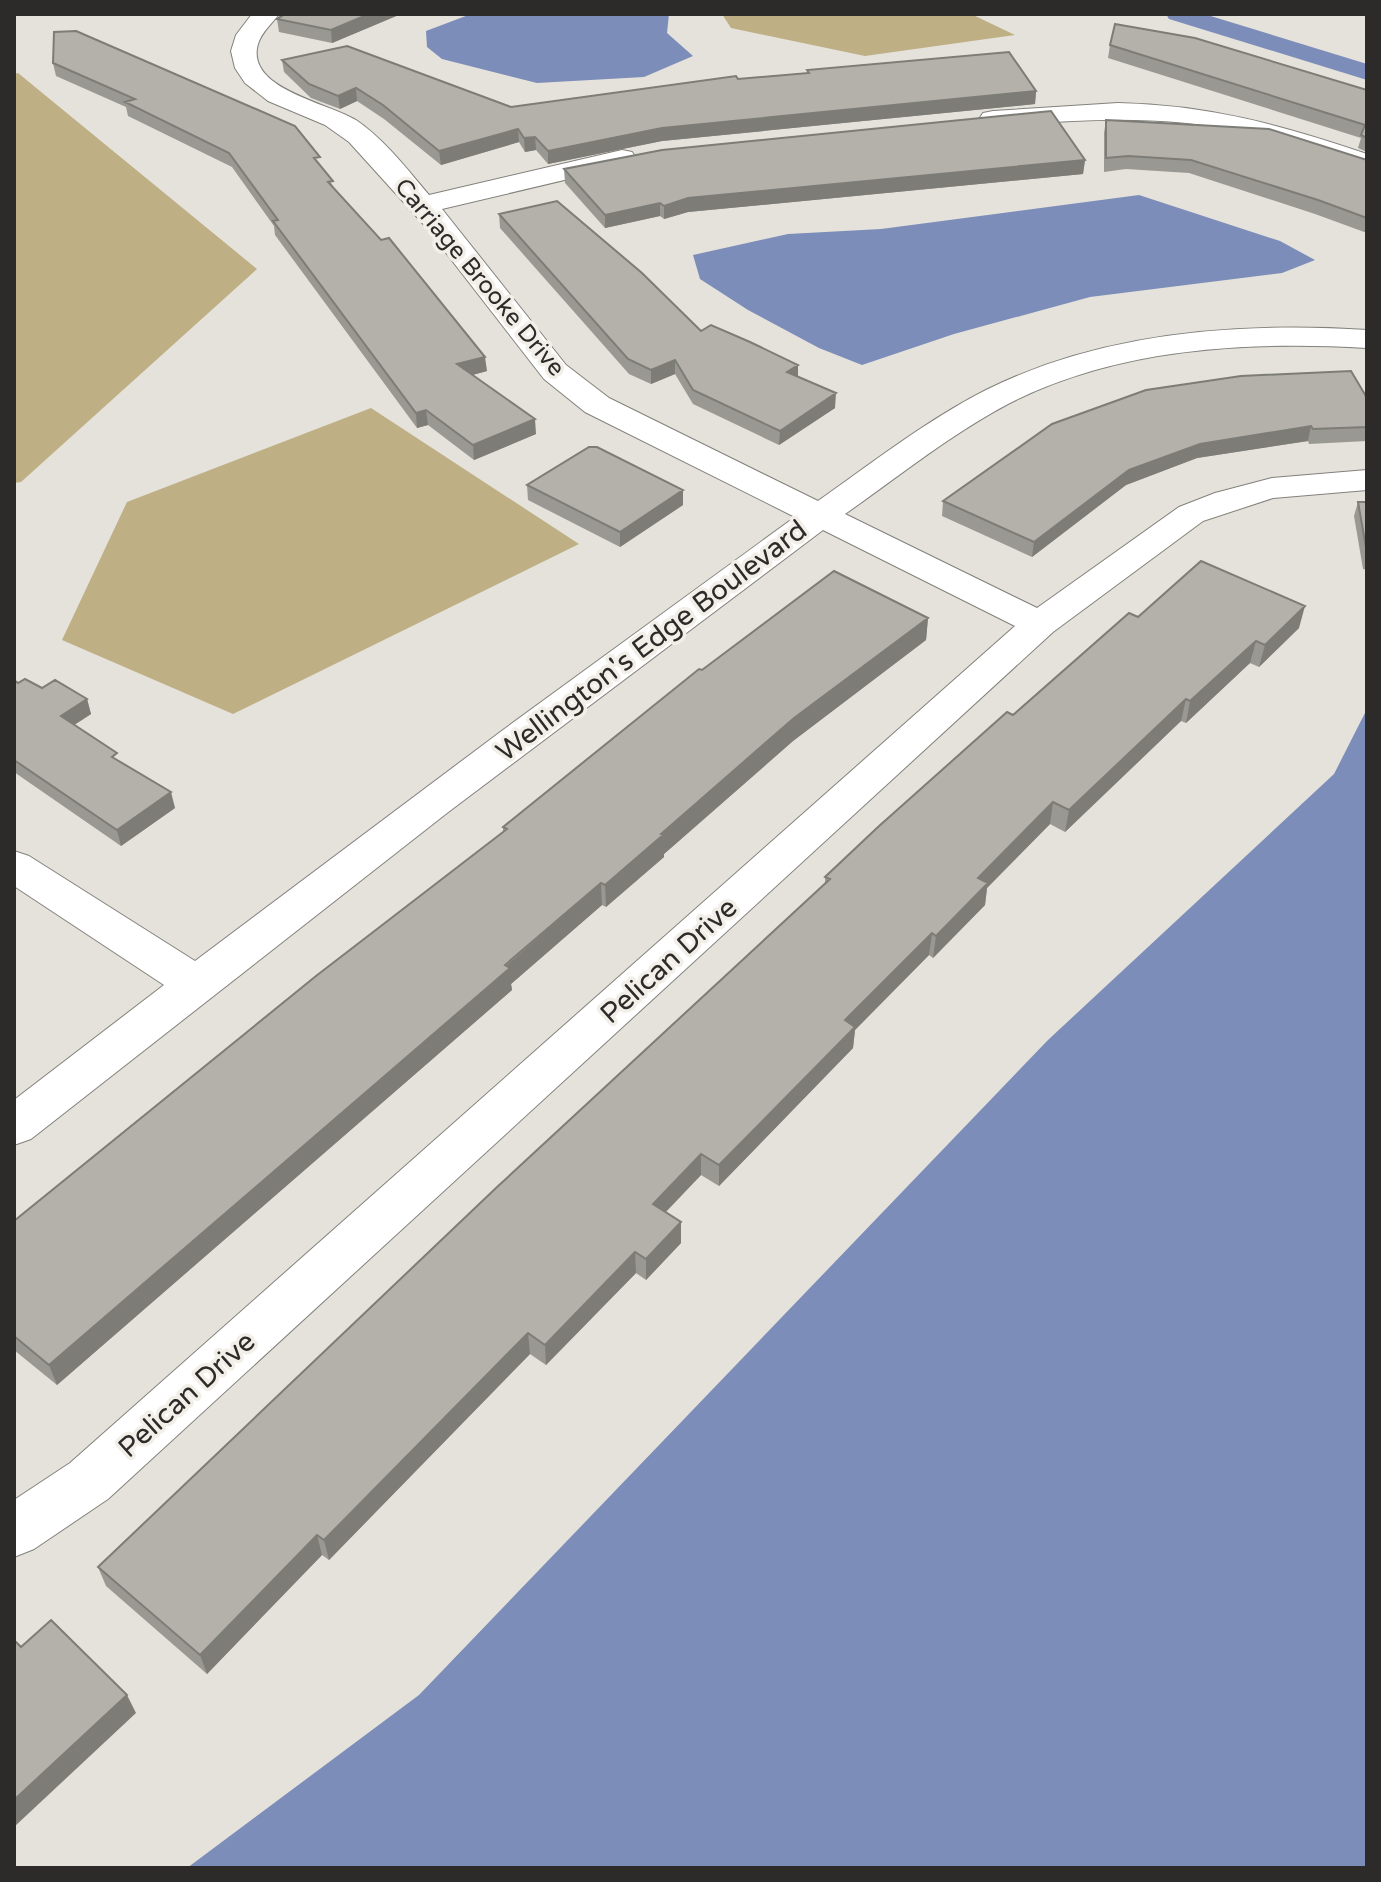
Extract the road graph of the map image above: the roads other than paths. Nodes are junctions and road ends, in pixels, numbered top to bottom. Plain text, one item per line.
1 (267, 14) edge
2 (965, 122) edge
3 (649, 154) edge
4 (1367, 163) edge
5 (423, 205) junction
6 (1367, 339) edge
7 (1367, 480) edge
8 (819, 515) junction
9 (1040, 624) junction
10 (14, 866) edge
11 (195, 983) junction
12 (14, 1126) edge
13 (14, 1531) edge

1 - 5 street, Carriage Brooke Drive
2 - 4 street
3 - 5 street
5 - 8 street, Carriage Brooke Drive
6 - 8 street, Wellington's Edge Boulevard
7 - 9 street, Pelican Drive
8 - 9 street, Carriage Brooke Drive
8 - 11 street, Wellington's Edge Boulevard
9 - 13 street, Pelican Drive
10 - 11 street
11 - 12 street, Wellington's Edge Boulevard

